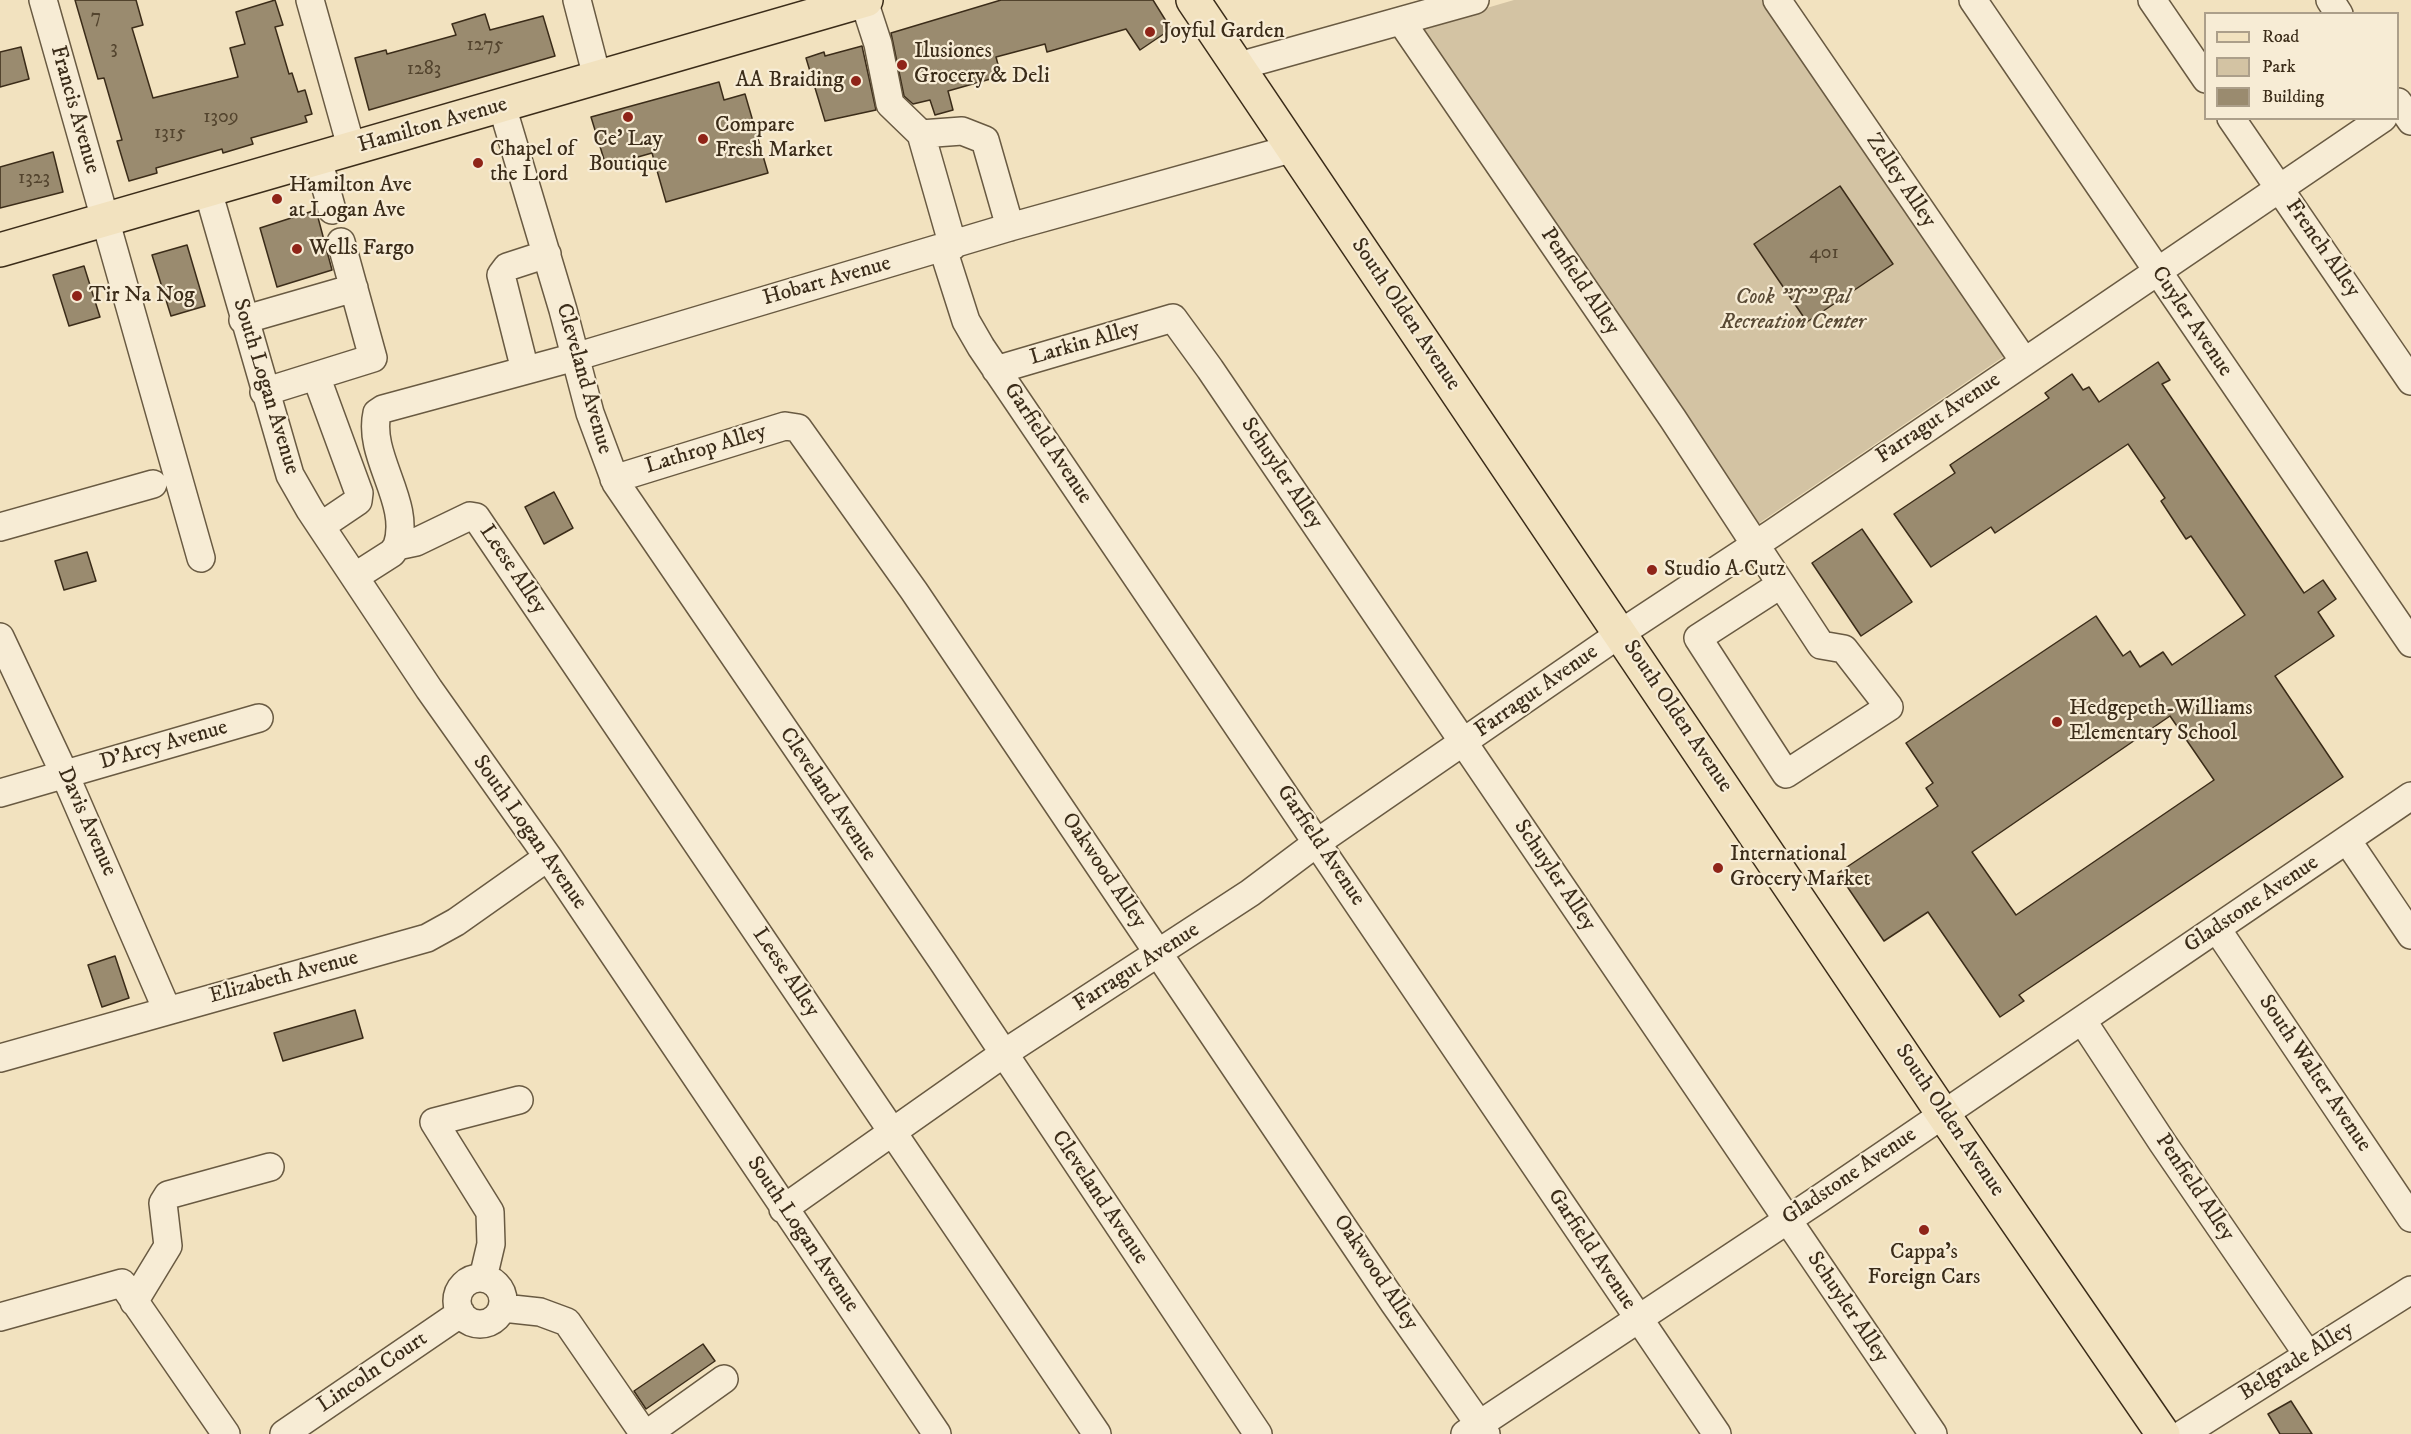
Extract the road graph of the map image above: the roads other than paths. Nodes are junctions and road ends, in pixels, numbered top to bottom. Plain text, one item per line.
1 (43, 0) edge
2 (310, 0) edge
3 (576, 0) edge
4 (865, 0) edge
5 (1192, 0) edge
6 (1475, 0) edge
7 (1777, 0) edge
8 (1973, 0) edge
9 (2152, 0) edge
10 (1401, 21) junction
11 (1239, 66) junction
12 (597, 77) junction
13 (2204, 78) edge
14 (502, 106) junction
15 (2232, 120) edge
16 (2383, 120) edge
17 (921, 134) junction
18 (1294, 148) junction
19 (352, 150) junction
20 (318, 159) junction
21 (2278, 190) junction
22 (208, 192) junction
23 (332, 210) dead end
24 (105, 220) junction
25 (1010, 227) junction
26 (341, 242) dead end
27 (948, 247) junction
28 (0, 250) edge
29 (547, 254) junction
30 (2157, 271) junction
31 (354, 288) junction
32 (1173, 318) joint
33 (243, 320) junction
34 (575, 357) junction
35 (2024, 361) junction
36 (525, 370) junction
37 (996, 370) junction
38 (316, 376) junction
39 (2411, 381) edge
40 (264, 392) junction
41 (798, 428) joint
42 (375, 430) junction
43 (340, 443) junction
44 (614, 479) junction
45 (153, 483) dead end
46 (321, 526) junction
47 (0, 527) edge
48 (1756, 544) junction
49 (398, 546) junction
50 (201, 558) dead end
51 (356, 576) junction
52 (1780, 585) junction
53 (1621, 633) junction
54 (0, 637) edge
55 (2411, 643) edge
56 (259, 718) dead end
57 (1465, 743) junction
58 (65, 775) junction
59 (0, 793) edge
60 (2411, 796) edge
61 (2348, 840) junction
62 (1318, 842) junction
63 (548, 857) junction
64 (2217, 929) junction
65 (2411, 935) edge
66 (1159, 954) junction
67 (167, 1010) junction
68 (2082, 1020) junction
69 (1003, 1054) junction
70 (0, 1058) edge
71 (519, 1100) dead end
72 (1944, 1114) junction
73 (893, 1130) junction
74 (270, 1167) dead end
75 (783, 1209) junction
76 (2411, 1218) edge
77 (1787, 1220) junction
78 (483, 1278) junction
79 (2411, 1290) edge
80 (128, 1293) junction
81 (503, 1308) junction
82 (461, 1313) junction
83 (0, 1317) edge
84 (1638, 1319) junction
85 (2308, 1355) junction
86 (724, 1379) dead end
87 (1477, 1431) edge
88 (226, 1434) edge
89 (284, 1434) edge
90 (645, 1434) edge
91 (937, 1434) edge
92 (1097, 1434) edge
93 (1258, 1434) edge
94 (1717, 1434) edge
95 (1934, 1434) edge
96 (2163, 1434) edge
97 (2183, 1434) edge

1 - 24 street, Francis Avenue
2 - 19 street
3 - 12 street
4 - 12 main road, Hamilton Avenue
4 - 17 street
5 - 11 main road, South Olden Avenue
6 - 10 street
7 - 35 street, Zelley Alley
8 - 30 street, Cuyler Avenue
9 - 13 street
10 - 11 street
10 - 48 street, Penfield Alley
11 - 18 main road, South Olden Avenue
12 - 14 main road, Hamilton Avenue
14 - 19 main road, Hamilton Avenue
14 - 29 street, Cleveland Avenue
15 - 21 street, French Alley
16 - 21 street, Farragut Avenue
17 - 25 street
17 - 27 street, Garfield Avenue
18 - 25 street, Hobart Avenue
18 - 53 main road, South Olden Avenue
19 - 20 main road, Hamilton Avenue
20 - 22 main road, Hamilton Avenue
20 - 23 street
21 - 30 street, Farragut Avenue
21 - 39 street, French Alley
22 - 24 main road, Hamilton Avenue
22 - 33 street, South Logan Avenue
24 - 28 main road, Hamilton Avenue
24 - 50 street, Francis Avenue
25 - 27 street, Hobart Avenue
26 - 31 street
27 - 34 street, Hobart Avenue
27 - 37 street, Garfield Avenue
29 - 34 street, Cleveland Avenue
29 - 36 street
30 - 35 street, Farragut Avenue
30 - 55 street, Cuyler Avenue
31 - 33 street
31 - 38 street
32 - 37 street, Larkin Alley
32 - 57 street, Schuyler Alley
33 - 40 street, South Logan Avenue
34 - 36 street, Hobart Avenue
34 - 44 street, Cleveland Avenue
35 - 48 street, Farragut Avenue
36 - 42 street, Hobart Avenue
37 - 62 street, Garfield Avenue
38 - 40 street
38 - 43 street
40 - 46 street, South Logan Avenue
41 - 44 street, Lathrop Alley
41 - 66 street, Oakwood Alley
42 - 43 street
42 - 49 street
43 - 46 street
44 - 69 street, Cleveland Avenue
45 - 47 street
46 - 51 street, South Logan Avenue
48 - 52 street, Penfield Alley
48 - 53 street, Farragut Avenue
49 - 51 street
49 - 73 street, Leese Alley
51 - 63 street, South Logan Avenue
52 - 52 street, Penfield Alley
53 - 57 street, Farragut Avenue
53 - 72 main road, South Olden Avenue
54 - 58 street, Davis Avenue
56 - 58 street, D'Arcy Avenue
57 - 62 street, Farragut Avenue
57 - 77 street, Schuyler Alley
58 - 59 street, D'Arcy Avenue
58 - 67 street, Davis Avenue
60 - 61 street, Gladstone Avenue
61 - 64 street, Gladstone Avenue
61 - 65 street
62 - 66 street, Farragut Avenue
62 - 84 street, Garfield Avenue
63 - 67 street, Elizabeth Avenue
63 - 75 street, South Logan Avenue
64 - 68 street, Gladstone Avenue
64 - 76 street, South Walter Avenue
66 - 69 street, Farragut Avenue
66 - 87 street, Oakwood Alley
67 - 70 street, Elizabeth Avenue
68 - 72 street, Gladstone Avenue
68 - 85 street, Penfield Alley
69 - 73 street, Farragut Avenue
69 - 93 street, Cleveland Avenue
71 - 78 street
72 - 77 street, Gladstone Avenue
72 - 96 main road, South Olden Avenue
73 - 75 street, Farragut Avenue
73 - 92 street, Leese Alley
74 - 80 street
75 - 91 street, South Logan Avenue
77 - 84 street, Gladstone Avenue
77 - 95 street, Schuyler Alley
78 - 81 street
78 - 82 street
79 - 85 street, Belgrade Alley
80 - 83 street
80 - 88 street
81 - 82 street
81 - 90 street
82 - 89 street, Lincoln Court
84 - 87 street, Gladstone Avenue
84 - 94 street, Garfield Avenue
85 - 97 street, Belgrade Alley
86 - 90 street

